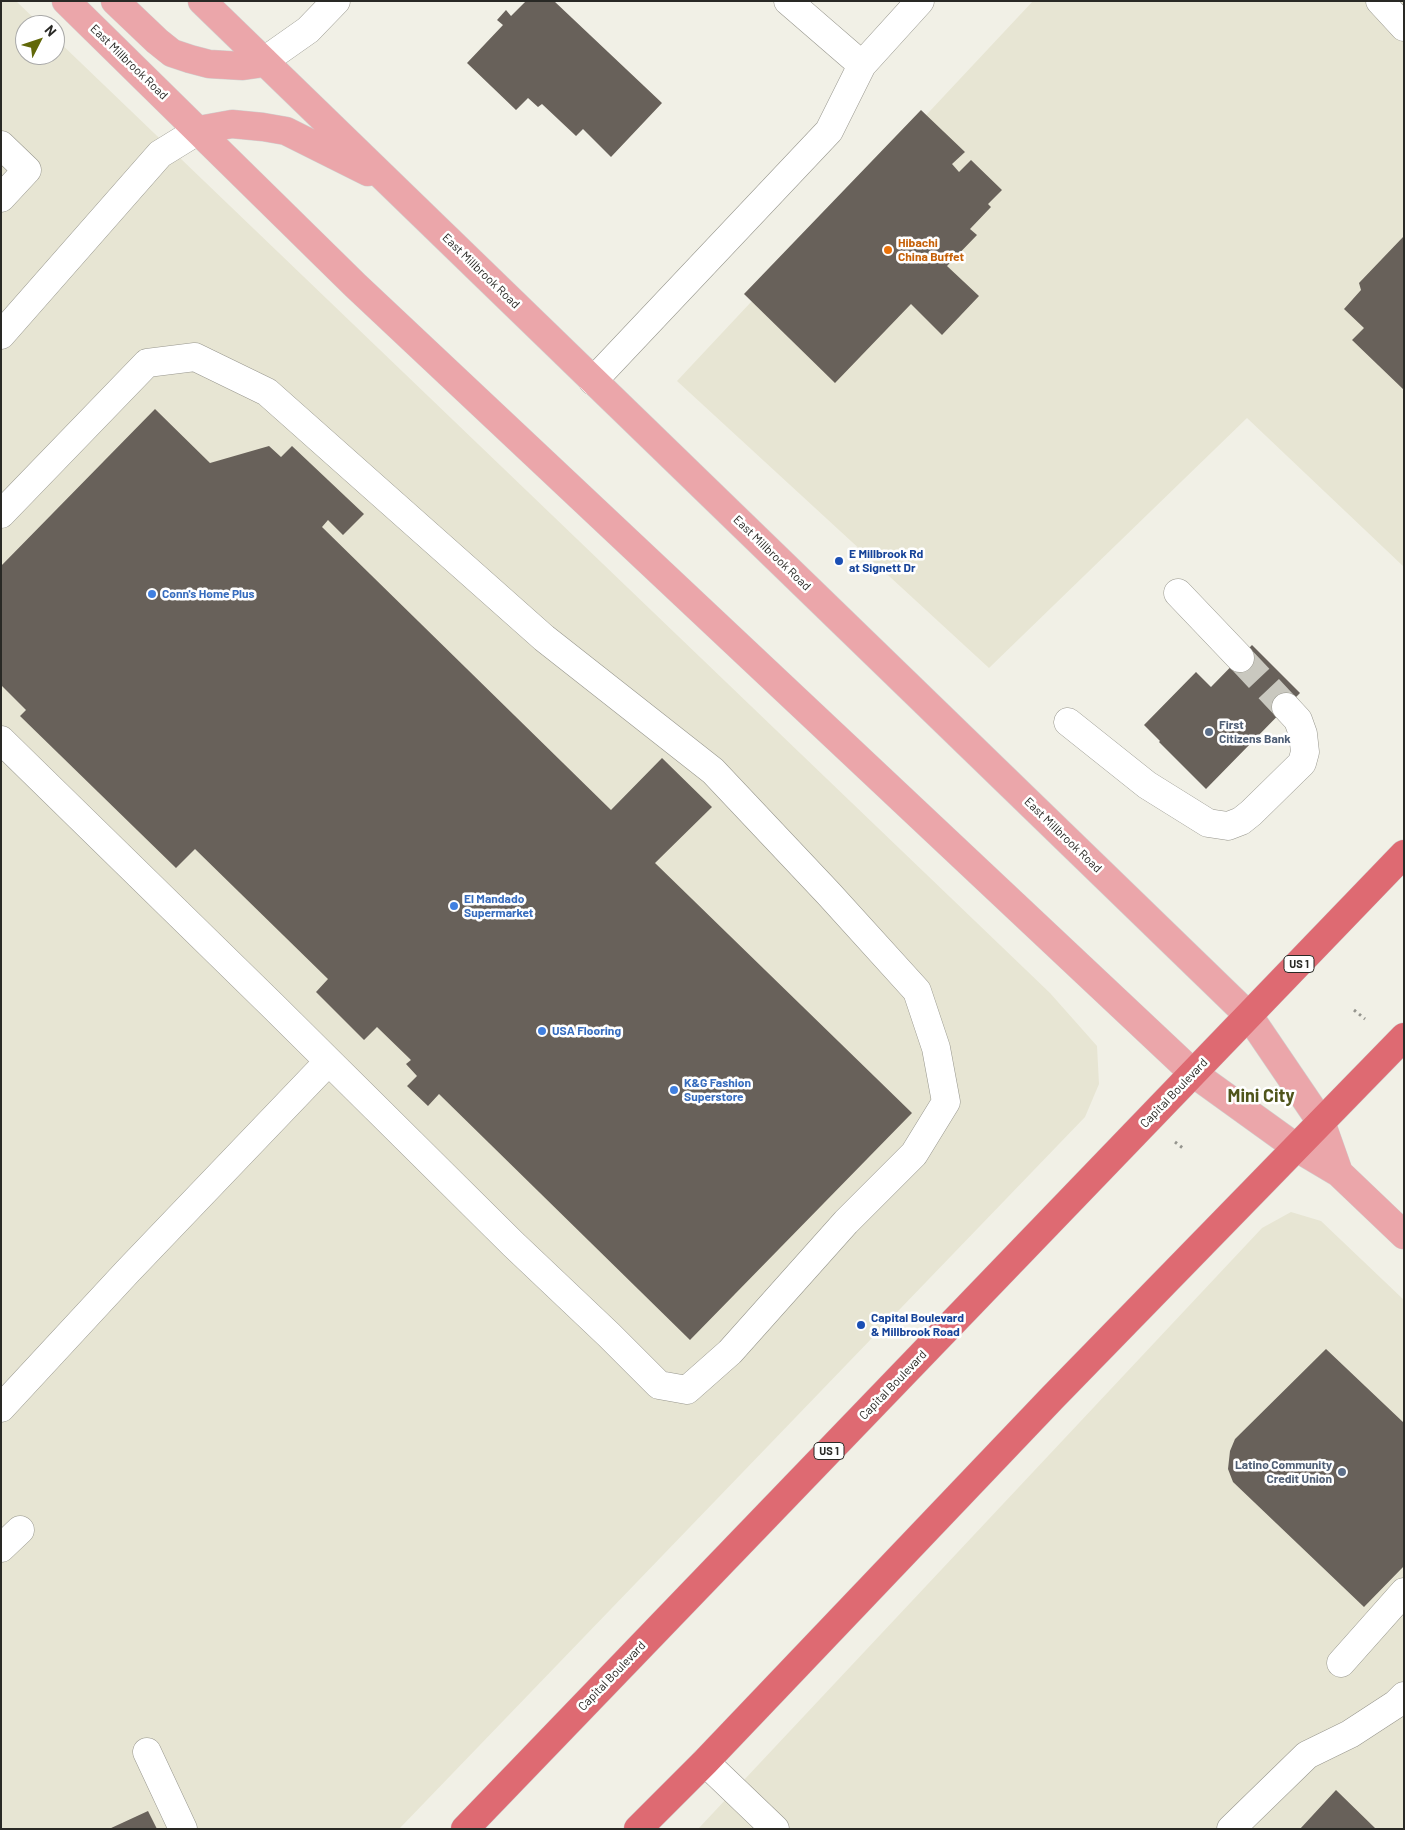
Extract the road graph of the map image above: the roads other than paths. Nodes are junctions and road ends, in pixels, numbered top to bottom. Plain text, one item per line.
1 (66, 1) edge
2 (116, 1) edge
3 (202, 1) edge
4 (336, 1) edge
5 (788, 1) edge
6 (920, 1) edge
7 (1380, 1) edge
8 (1404, 27) edge
9 (264, 61) junction
10 (862, 65) junction
11 (199, 130) junction
12 (3, 153) edge
13 (388, 181) junction
14 (1, 198) edge
15 (1, 335) edge
16 (593, 380) junction
17 (1, 514) edge
18 (1178, 593) dead end
19 (1240, 658) tunnel mouth
20 (1286, 707) tunnel mouth
21 (1068, 722) dead end
22 (1, 740) edge
23 (1404, 854) edge
24 (1249, 1016) junction
25 (1404, 1037) edge
26 (328, 1062) junction
27 (1193, 1072) junction
28 (1321, 1122) junction
29 (1297, 1148) junction
30 (1339, 1173) junction
31 (1404, 1235) edge
32 (1, 1408) edge
33 (1404, 1592) edge
34 (1341, 1663) dead end
35 (1403, 1698) edge
36 (147, 1752) dead end
37 (706, 1762) junction
38 (183, 1829) edge
39 (465, 1829) edge
40 (638, 1829) edge
41 (775, 1829) edge
42 (1231, 1829) edge

1 - 11 main road, East Millbrook Road
2 - 9 main road
3 - 9 main road, East Millbrook Road
4 - 9 street
5 - 10 street
6 - 10 street
7 - 8 street
9 - 13 main road, East Millbrook Road
10 - 16 street
11 - 13 main road
11 - 15 street
11 - 27 main road, East Millbrook Road
12 - 14 street
13 - 16 main road, East Millbrook Road
16 - 24 main road, East Millbrook Road
17 - 26 street
18 - 19 street
20 - 21 street
22 - 26 street
23 - 24 highway, Capital Boulevard / US 1
24 - 27 highway, Capital Boulevard / US 1
24 - 28 main road, East Millbrook Road
25 - 28 highway
26 - 32 street
27 - 29 main road, East Millbrook Road
27 - 39 highway, Capital Boulevard / US 1
28 - 29 highway
28 - 30 main road, East Millbrook Road
29 - 30 main road, East Millbrook Road
29 - 37 highway
30 - 31 main road
33 - 34 street
35 - 42 street
36 - 38 street
37 - 40 highway
37 - 41 street

